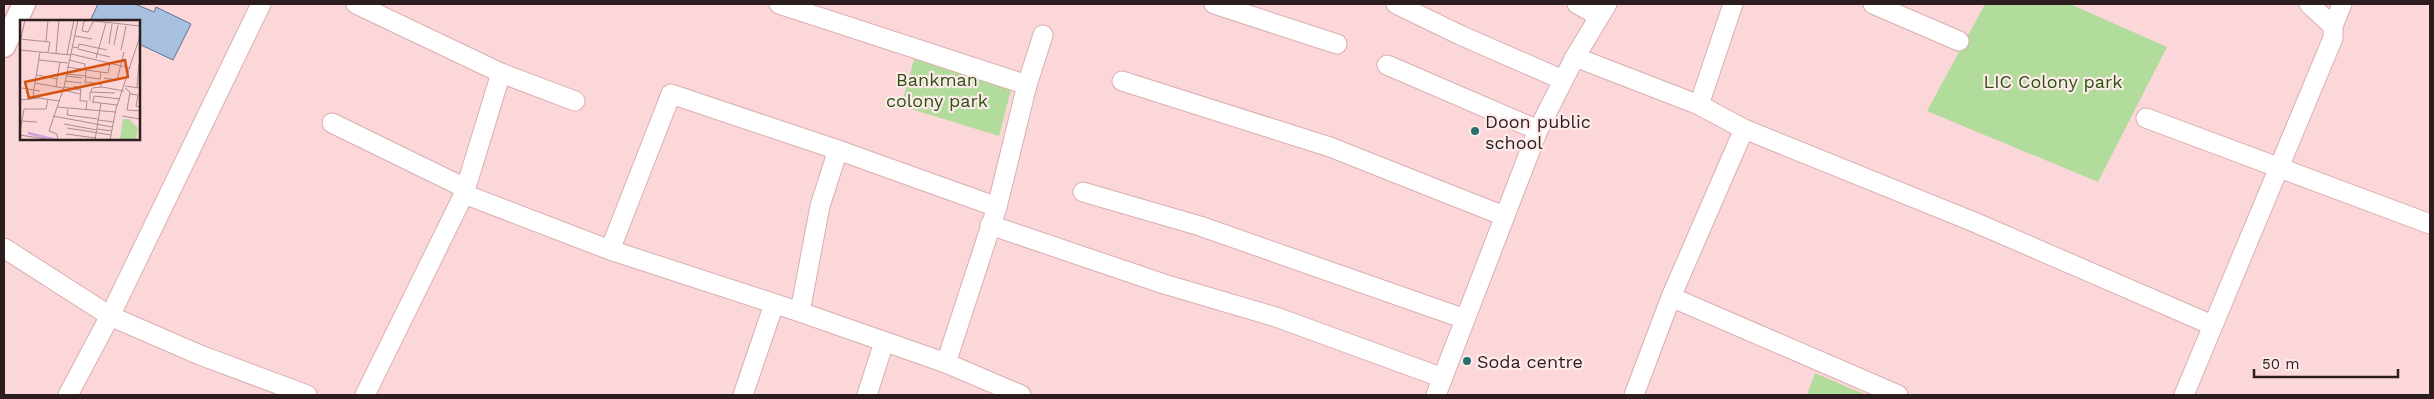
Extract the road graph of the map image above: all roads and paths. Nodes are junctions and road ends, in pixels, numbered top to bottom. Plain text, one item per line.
1 (24, 4) edge
2 (261, 4) edge
3 (356, 4) edge
4 (779, 4) edge
5 (1214, 4) edge
6 (1396, 4) edge
7 (1577, 4) edge
8 (1732, 4) edge
9 (1873, 4) edge
10 (2309, 4) edge
11 (2342, 4) edge
12 (1603, 10) edge
13 (2333, 26) junction
14 (1043, 35) dead end
15 (1958, 41) dead end
16 (1337, 44) dead end
17 (4, 46) edge
18 (1575, 57) junction
19 (1387, 66) dead end
20 (501, 72) junction
21 (1562, 80) junction
22 (1122, 81) dead end
23 (1027, 85) junction
24 (574, 101) dead end
25 (1699, 105) junction
26 (2146, 118) dead end
27 (332, 123) dead end
28 (1744, 129) junction
29 (1538, 130) junction
30 (838, 150) junction
31 (2280, 169) junction
32 (464, 191) junction
33 (1083, 192) dead end
34 (997, 207) junction
35 (1504, 216) junction
36 (2430, 224) edge
37 (990, 225) junction
38 (4, 248) edge
39 (610, 250) junction
40 (1671, 298) junction
41 (774, 304) junction
42 (800, 312) junction
43 (110, 316) junction
44 (1465, 319) junction
45 (2212, 325) junction
46 (884, 342) junction
47 (946, 363) junction
48 (1443, 378) junction
49 (987, 389) edge
50 (68, 395) edge
51 (307, 395) edge
52 (365, 395) edge
53 (743, 395) edge
54 (867, 395) edge
55 (1021, 395) edge
56 (1436, 395) edge
57 (1634, 395) edge
58 (1898, 395) edge
59 (2184, 395) edge

1 - 17 street
2 - 43 street
3 - 20 street
4 - 23 street
5 - 16 street
6 - 21 street
7 - 12 street
8 - 25 street
9 - 15 street
10 - 13 street
11 - 13 street
12 - 18 street
13 - 31 street
14 - 23 street
18 - 21 street
18 - 25 street
19 - 29 street
20 - 24 street
20 - 32 street
21 - 29 street
22 - 35 street
23 - 34 street
25 - 28 street
26 - 31 street
27 - 32 street
28 - 40 street
28 - 45 street
29 - 35 street
30 - 34 street
30 - 39 street
30 - 42 street
31 - 36 street
31 - 45 street
32 - 39 street
32 - 52 street
33 - 44 street
34 - 37 street
35 - 44 street
37 - 47 street
37 - 48 street
38 - 43 street
39 - 41 street
40 - 57 street
40 - 58 street
41 - 42 street
41 - 53 street
42 - 46 street
43 - 50 street
43 - 51 street
44 - 48 street
45 - 59 street
46 - 47 street
46 - 54 street
47 - 49 street
48 - 56 street
49 - 55 street

